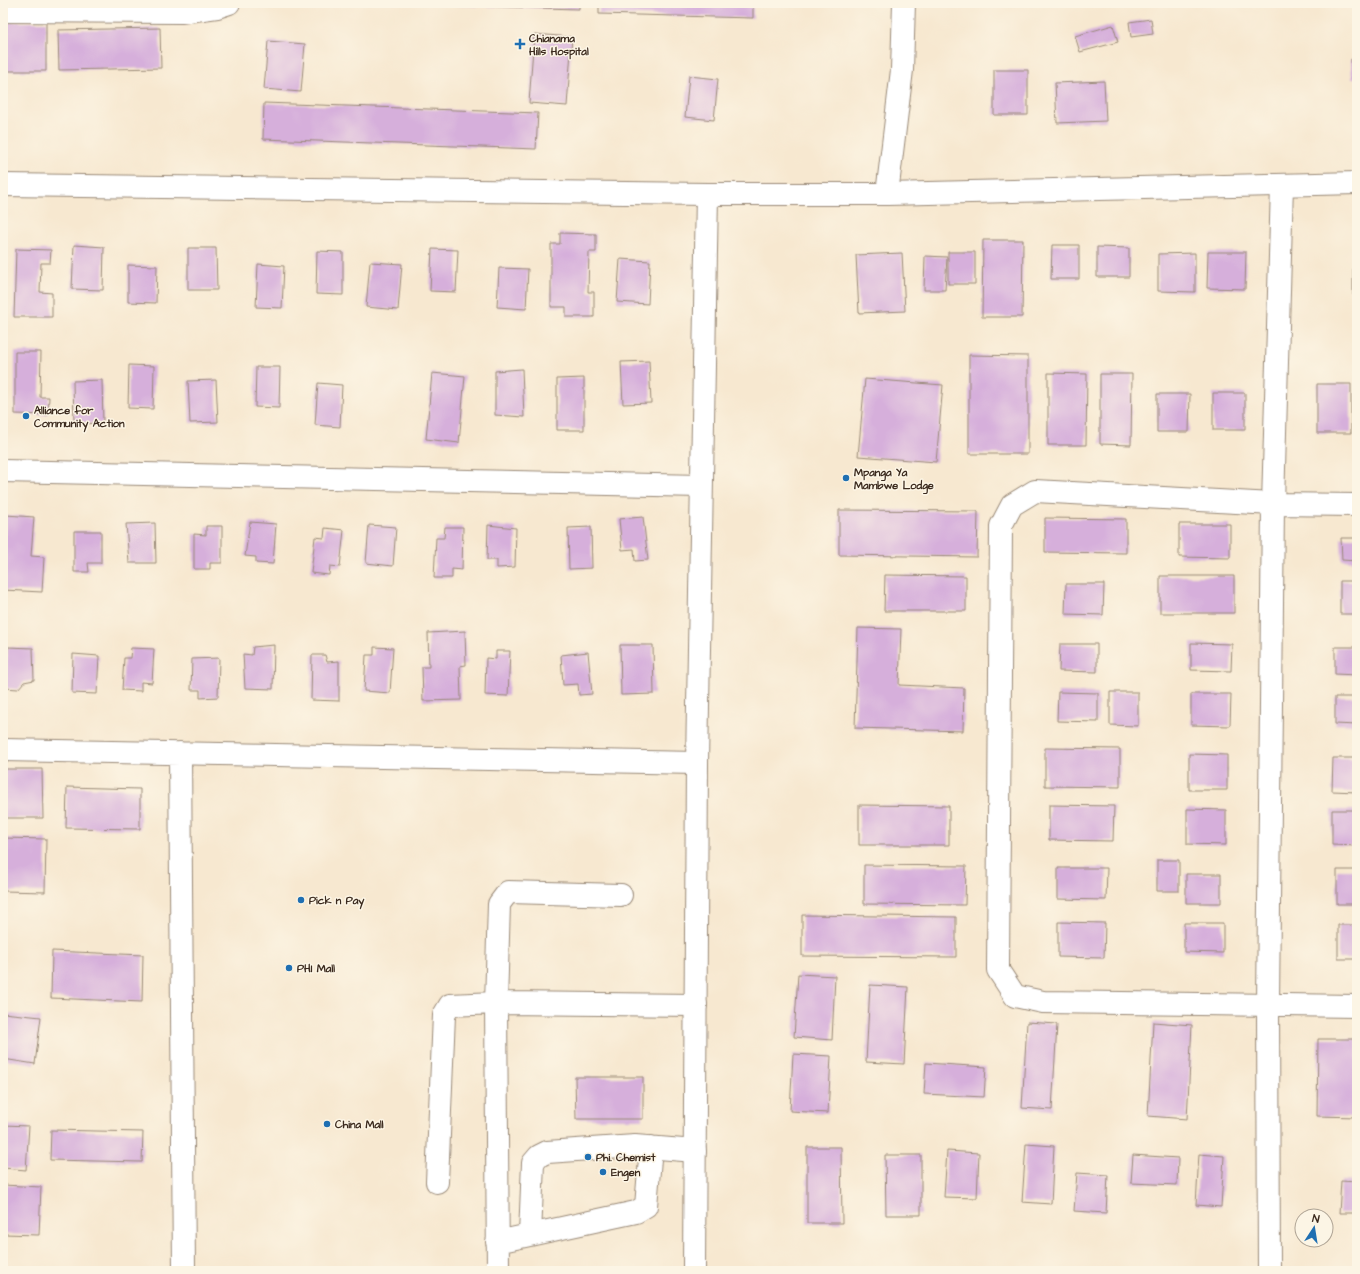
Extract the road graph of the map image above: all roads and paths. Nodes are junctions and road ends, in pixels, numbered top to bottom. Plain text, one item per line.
1 (229, 3) edge
2 (904, 3) edge
3 (3, 11) edge
4 (1357, 183) edge
5 (3, 185) edge
6 (1282, 185) junction
7 (707, 194) junction
8 (887, 194) junction
9 (3, 471) edge
10 (701, 486) junction
11 (1273, 504) junction
12 (1357, 505) edge
13 (3, 750) edge
14 (180, 753) junction
15 (697, 763) junction
16 (621, 895) dead end
17 (496, 1003) junction
18 (696, 1005) junction
19 (1268, 1005) junction
20 (1357, 1006) edge
21 (651, 1147) junction
22 (695, 1151) junction
23 (437, 1182) dead end
24 (530, 1235) junction
25 (497, 1242) junction
26 (184, 1271) edge
27 (498, 1271) edge
28 (694, 1271) edge
29 (1268, 1271) edge

1 - 3 street
2 - 8 street
4 - 6 street
5 - 7 street
6 - 8 street
6 - 11 street
7 - 8 street
7 - 10 street
9 - 10 street
10 - 15 street
11 - 12 street
11 - 19 street
11 - 19 street
13 - 14 street
14 - 15 street
14 - 26 street
15 - 18 street
16 - 17 street
17 - 18 street
17 - 23 street
17 - 25 street
18 - 22 street
19 - 20 street
19 - 29 street
21 - 22 street
21 - 24 street
21 - 24 street
22 - 28 street
24 - 25 street
25 - 27 street

